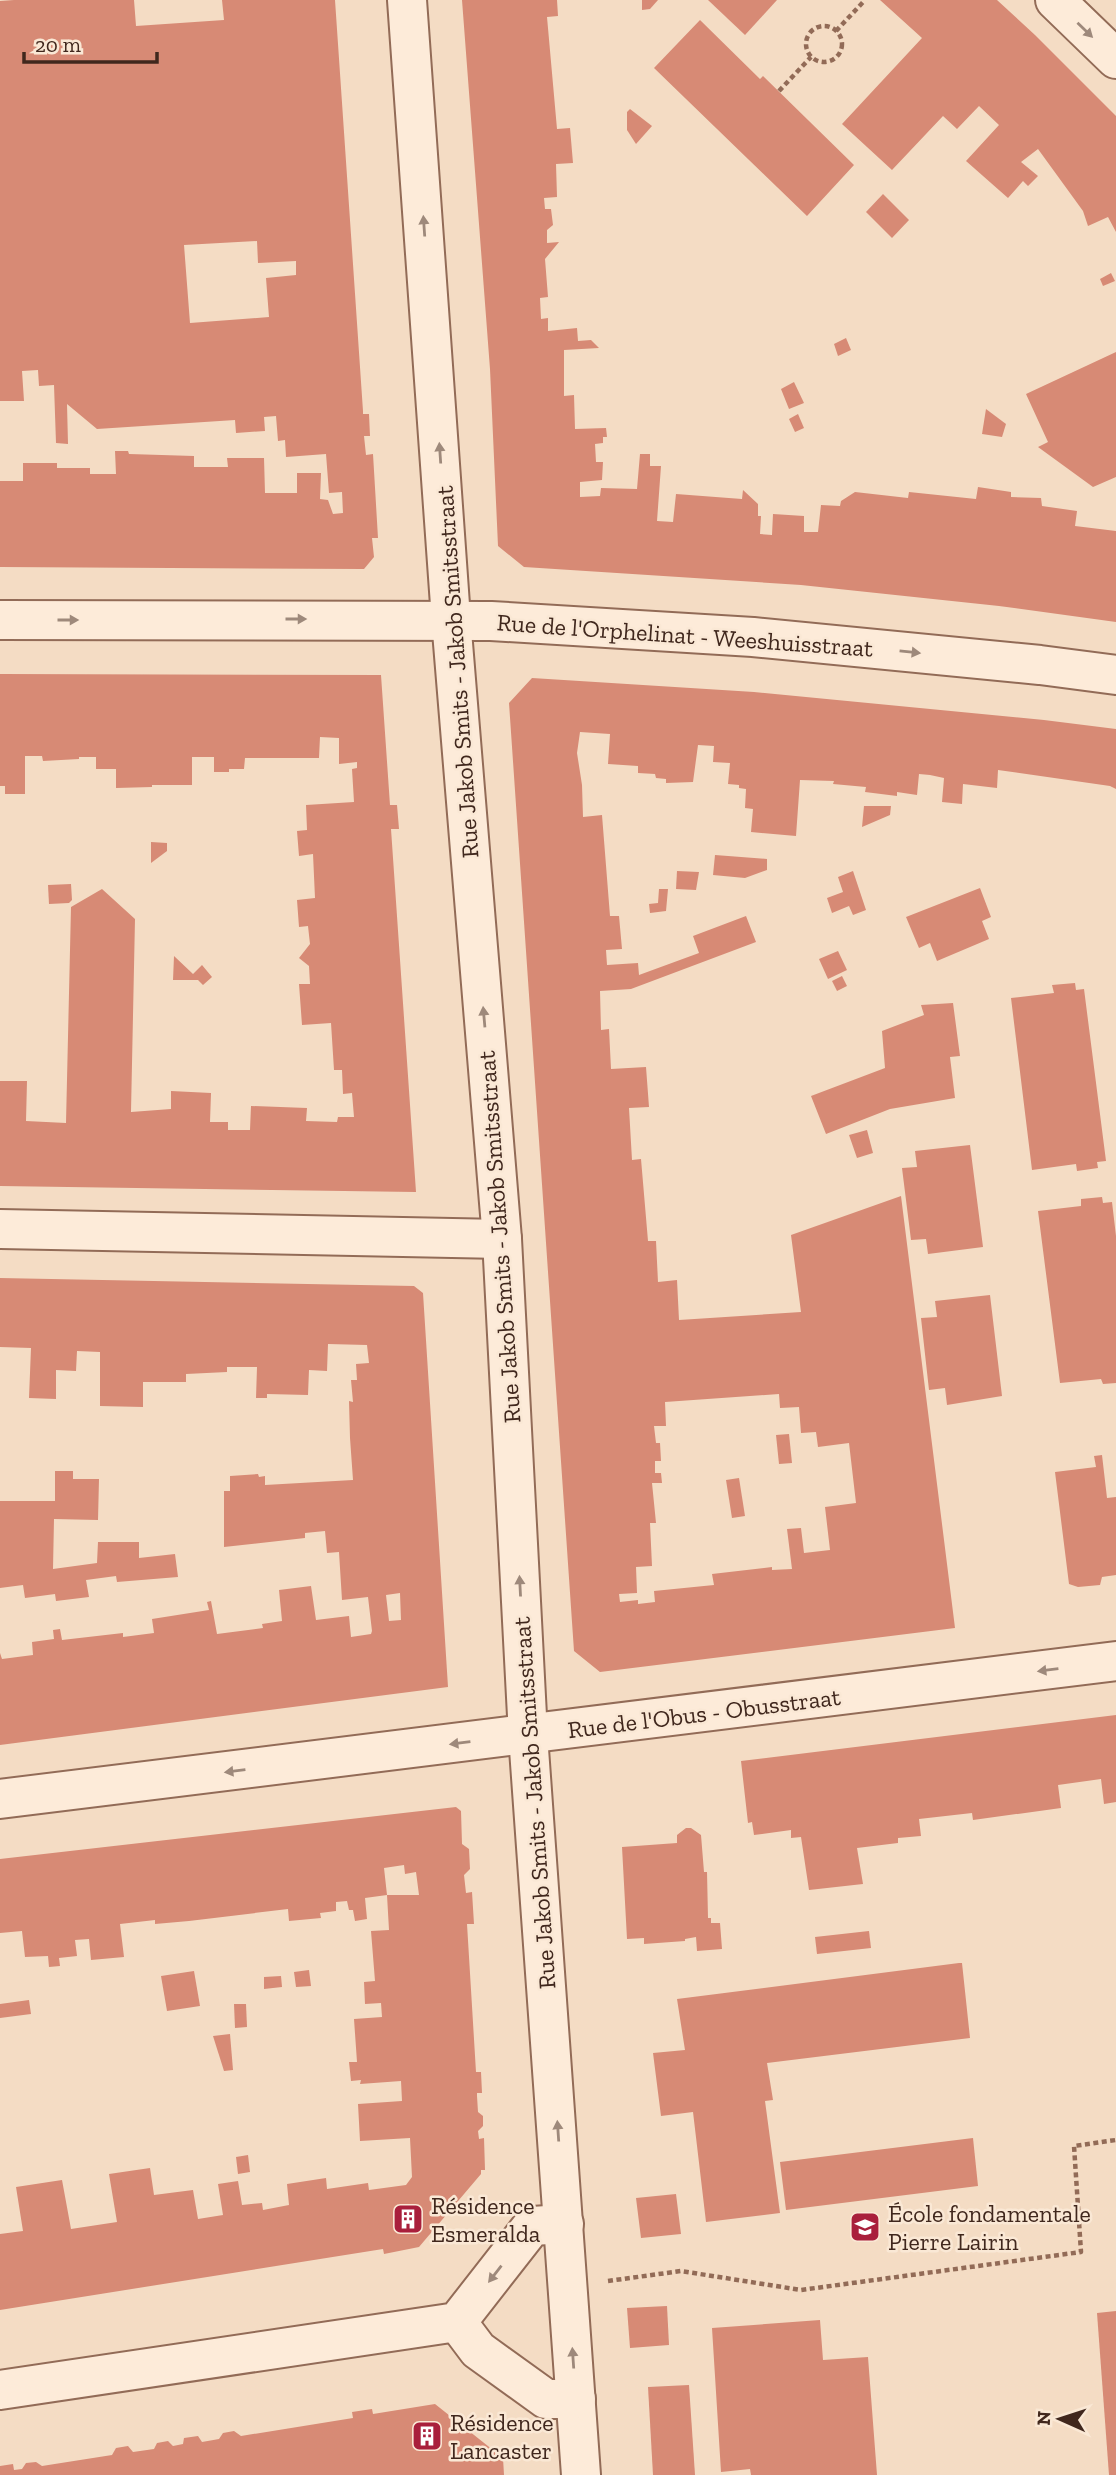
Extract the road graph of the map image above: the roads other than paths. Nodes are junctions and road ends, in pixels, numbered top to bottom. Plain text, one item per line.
1 (407, 0) edge
2 (1055, 0) edge
3 (1116, 59) edge
4 (451, 619) junction
5 (0, 620) edge
6 (1116, 676) edge
7 (0, 1228) edge
8 (502, 1239) junction
9 (1116, 1661) edge
10 (528, 1735) junction
11 (0, 1799) edge
12 (564, 2224) junction
13 (457, 2322) junction
14 (0, 2390) edge
15 (576, 2399) junction
16 (581, 2475) edge

4 -> 1 street, Rue Jakob Smits - Jakob Smitsstraat
2 -> 3 street
5 -> 4 street, Rue de l'Orphelinat - Weeshuisstraat
4 -> 6 street, Rue de l'Orphelinat - Weeshuisstraat
8 -> 4 street, Rue Jakob Smits - Jakob Smitsstraat
7 - 8 street
10 -> 8 street, Rue Jakob Smits - Jakob Smitsstraat
9 -> 10 street, Rue de l'Obus - Obusstraat
10 -> 11 street, Rue de l'Obus - Obusstraat
12 -> 10 street, Rue Jakob Smits - Jakob Smitsstraat
12 -> 13 street
15 -> 12 street, Rue Jakob Smits - Jakob Smitsstraat
13 - 14 street
13 - 15 street
15 - 16 street, Rue Jakob Smits - Jakob Smitsstraat

